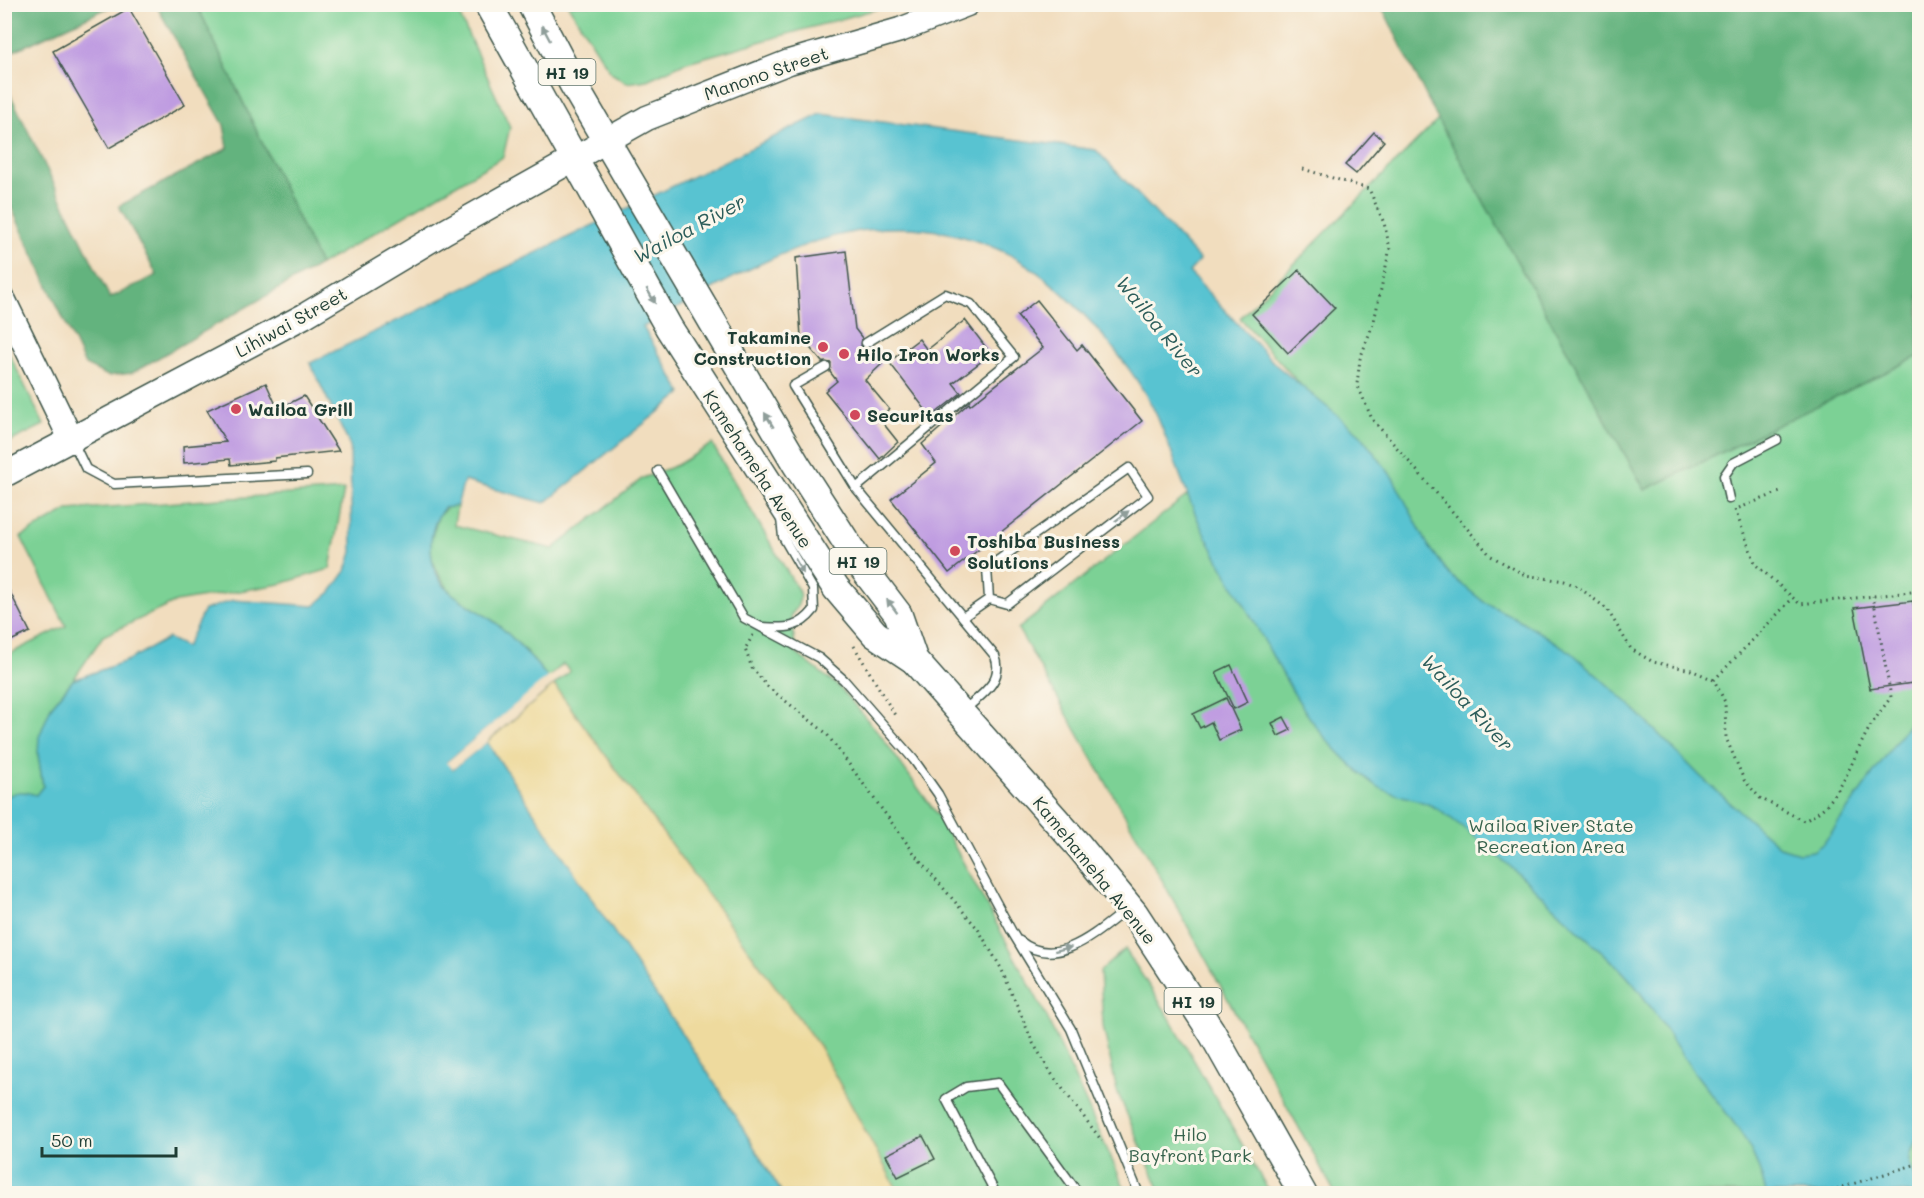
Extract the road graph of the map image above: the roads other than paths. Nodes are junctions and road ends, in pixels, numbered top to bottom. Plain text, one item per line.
1 (488, 4) edge
2 (531, 4) edge
3 (967, 4) edge
4 (607, 139) junction
5 (572, 158) junction
6 (4, 301) edge
7 (866, 343) dead end
8 (825, 366) dead end
9 (1777, 440) dead end
10 (72, 441) junction
11 (658, 471) dead end
12 (307, 474) dead end
13 (4, 475) edge
14 (855, 488) junction
15 (1730, 499) dead end
16 (780, 501) junction
17 (989, 599) junction
18 (963, 617) junction
19 (757, 627) junction
20 (914, 660) junction
21 (960, 714) junction
22 (1129, 908) junction
23 (1012, 932) junction
24 (996, 1194) edge
25 (1079, 1194) edge
26 (1139, 1194) edge
27 (1303, 1194) edge

1 - 5 main road, Kamehameha Avenue / HI 19
4 -> 2 main road, Kamehameha Avenue / HI 19
3 - 4 street, Manono Street
4 - 5 street, Manono Street
20 -> 4 main road, Kamehameha Avenue / HI 19
5 - 10 street, Lihiwai Street
5 -> 16 main road, Kamehameha Avenue / HI 19
6 - 10 street
7 - 14 lane
8 - 14 lane
9 - 15 lane
10 - 12 lane
10 - 13 street, Lihiwai Street
11 - 19 lane
14 - 18 lane
16 -> 19 lane
16 - 20 main road, Kamehameha Avenue / HI 19
17 -> 17 lane
17 - 18 lane
18 - 21 lane
19 - 23 lane
20 - 21 main road, Kamehameha Avenue / HI 19
21 - 22 main road, Kamehameha Avenue / HI 19
23 -> 22 lane
22 - 27 main road, Kamehameha Avenue / HI 19
23 - 26 lane
24 - 25 lane

